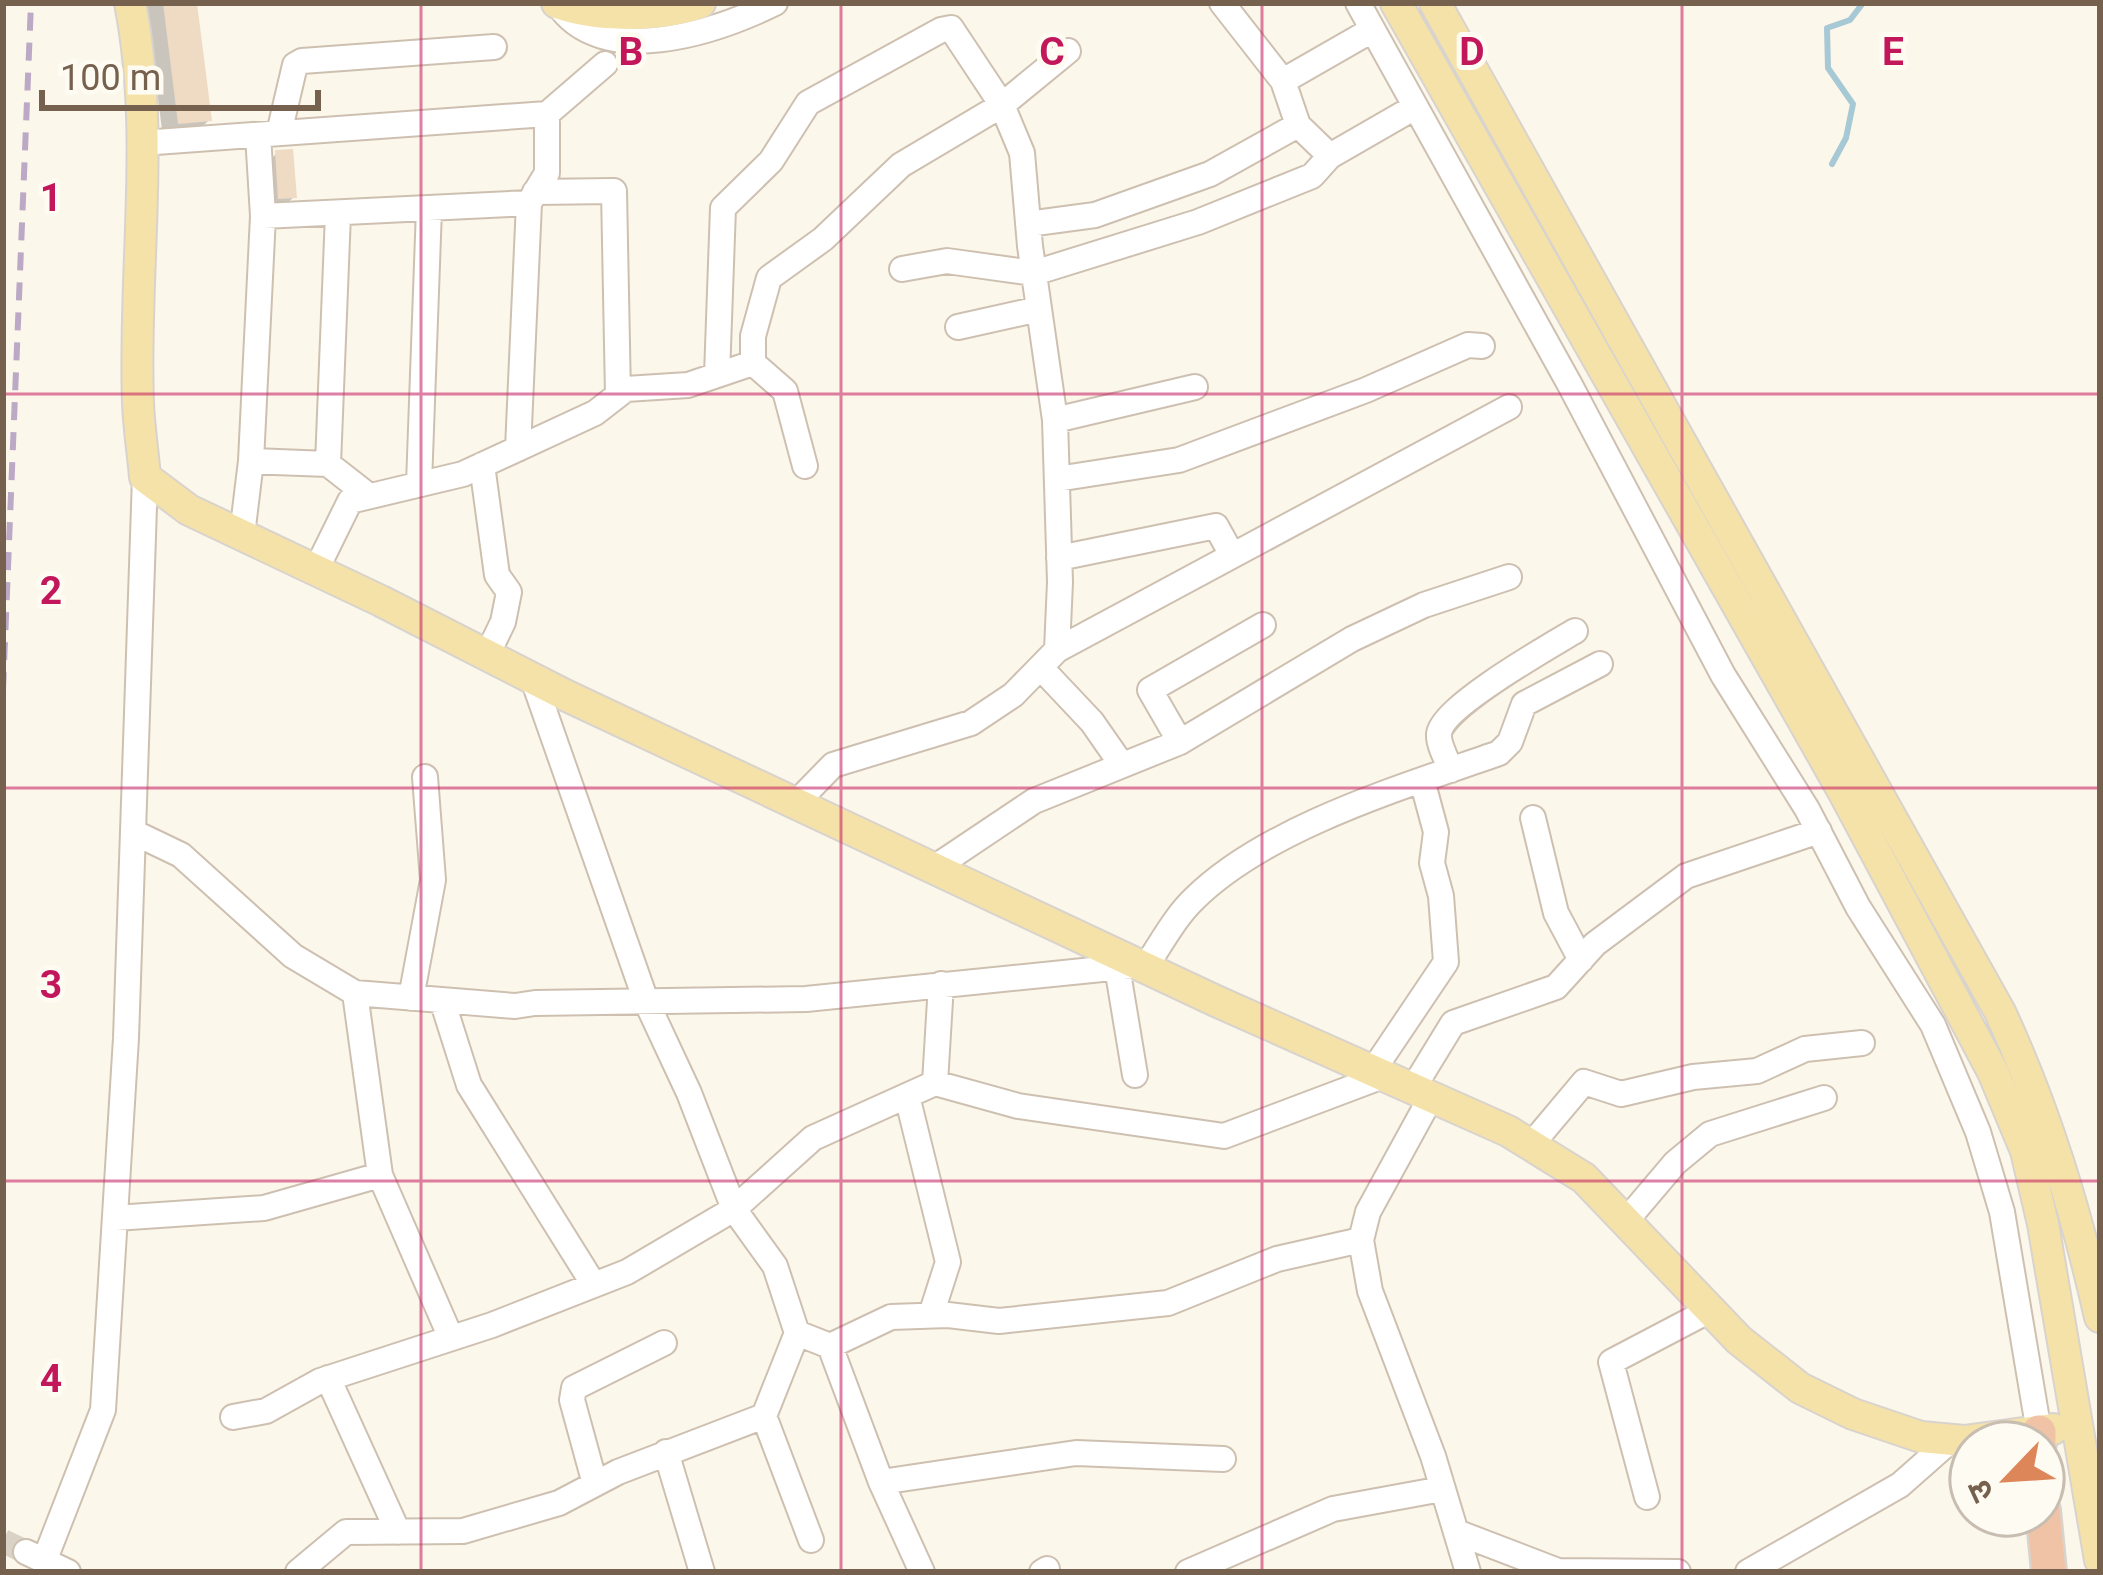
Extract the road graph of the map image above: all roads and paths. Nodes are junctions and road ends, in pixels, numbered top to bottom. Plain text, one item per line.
1 (130, 3) edge
2 (700, 3) edge
3 (775, 3) edge
4 (1222, 3) edge
5 (1358, 3) edge
6 (1396, 3) edge
7 (1435, 3) edge
8 (562, 5) edge
9 (1372, 30) junction
10 (494, 47) dead end
11 (1068, 51) dead end
12 (605, 64) dead end
13 (1283, 81) junction
14 (1002, 105) junction
15 (1415, 107) junction
16 (548, 114) junction
17 (1298, 125) junction
18 (268, 134) junction
19 (142, 143) junction
20 (1330, 156) junction
21 (532, 198) junction
22 (428, 209) junction
23 (338, 214) junction
24 (263, 216) junction
25 (1028, 224) junction
26 (902, 269) dead end
27 (1034, 273) junction
28 (1039, 309) junction
29 (958, 327) dead end
30 (1482, 346) dead end
31 (753, 364) junction
32 (717, 375) junction
33 (1195, 386) dead end
34 (618, 395) junction
35 (1509, 407) dead end
36 (1055, 420) junction
37 (518, 449) junction
38 (250, 461) junction
39 (328, 464) junction
40 (482, 465) junction
41 (805, 466) dead end
42 (145, 477) junction
43 (1057, 478) junction
44 (419, 484) junction
45 (369, 496) junction
46 (242, 535) junction
47 (1232, 555) junction
48 (1059, 558) junction
49 (316, 570) junction
50 (1509, 577) dead end
51 (1263, 625) dead end
52 (1575, 631) dead end
53 (487, 655) junction
54 (1049, 659) junction
55 (1600, 664) dead end
56 (533, 679) junction
57 (1180, 742) junction
58 (1122, 765) junction
59 (1451, 770) junction
60 (425, 777) dead end
61 (1422, 780) junction
62 (795, 804) junction
63 (1533, 818) dead end
64 (1819, 831) junction
65 (133, 832) junction
66 (934, 868) junction
67 (1581, 960) junction
68 (1136, 966) junction
69 (941, 984) junction
70 (355, 993) junction
71 (411, 998) junction
72 (442, 1000) junction
73 (646, 1001) junction
74 (1862, 1043) dead end
75 (1378, 1074) junction
76 (1135, 1075) dead end
77 (935, 1083) junction
78 (1422, 1094) junction
79 (907, 1096) junction
80 (1824, 1098) dead end
81 (1531, 1145) junction
82 (380, 1175) junction
83 (734, 1209) junction
84 (115, 1218) junction
85 (1625, 1222) junction
86 (1361, 1240) junction
87 (593, 1285) junction
88 (1710, 1310) junction
89 (931, 1316) junction
90 (2100, 1317) edge
91 (797, 1333) junction
92 (451, 1338) junction
93 (664, 1343) dead end
94 (830, 1346) junction
95 (328, 1378) junction
96 (764, 1416) junction
97 (232, 1417) dead end
98 (2041, 1419) edge
99 (1947, 1440) edge
100 (1947, 1444) edge
101 (666, 1452) junction
102 (1223, 1459) dead end
103 (881, 1482) junction
104 (595, 1484) junction
105 (1442, 1489) junction
106 (1648, 1497) dead end
107 (398, 1532) junction
108 (1459, 1533) junction
109 (2046, 1539) edge
110 (811, 1540) dead end
111 (2100, 1560) edge
112 (46, 1561) edge
113 (309, 1570) edge
114 (702, 1572) edge
115 (922, 1572) edge
116 (1188, 1572) edge
117 (1468, 1572) edge
118 (1678, 1572) edge
119 (1748, 1572) edge
120 (2049, 1572) edge

1 - 19 main road
2 - 8 main road
3 - 8 street
4 - 13 street
5 - 9 street
6 - 111 main road
7 - 90 main road
9 - 13 street
9 - 15 street
10 - 18 street
11 - 14 street
12 - 16 street
13 - 17 street
14 - 25 street
14 - 31 street
14 - 32 street
15 - 20 street
15 - 64 street
16 - 18 street
16 - 21 street
17 - 20 street
17 - 25 street
18 - 19 street
18 - 24 street
19 - 42 main road
20 - 27 street
21 - 22 street
21 - 34 street
21 - 37 street
22 - 23 street
22 - 44 street
23 - 24 street
23 - 39 street
24 - 38 street
25 - 27 street
26 - 27 street
27 - 28 street
28 - 29 street
28 - 36 street
30 - 43 street
31 - 32 street
31 - 41 street
32 - 34 street
33 - 36 street
34 - 37 street
35 - 47 street
36 - 43 street
37 - 40 street
38 - 39 street
38 - 46 street
39 - 45 street
40 - 44 street
40 - 53 street
42 - 46 main road
42 - 65 street
43 - 48 street
44 - 45 street
45 - 49 street
46 - 49 main road
47 - 48 street
47 - 54 street
48 - 54 street
49 - 53 main road
50 - 57 street
51 - 57 street
52 - 59 street
53 - 56 main road
54 - 58 street
54 - 62 street
55 - 59 street
56 - 62 main road
56 - 73 street
57 - 58 street
58 - 66 street
59 - 61 street
60 - 71 street
61 - 68 street
61 - 75 street
62 - 66 main road
63 - 67 street
64 - 67 street
64 - 98 street
65 - 70 street
65 - 84 street
66 - 68 main road
67 - 78 street
68 - 69 street
68 - 75 main road
68 - 76 street
69 - 73 street
69 - 77 street
70 - 71 street
70 - 82 street
71 - 72 street
72 - 73 street
72 - 87 street
73 - 83 street
74 - 81 street
75 - 77 street
75 - 78 main road
77 - 79 street
78 - 81 main road
78 - 86 street
79 - 83 street
79 - 89 street
80 - 85 street
81 - 85 main road
82 - 84 street
82 - 92 street
83 - 87 street
83 - 91 street
84 - 112 street
85 - 88 main road
86 - 89 street
86 - 105 street
87 - 92 street
88 - 99 main road
88 - 106 street
89 - 94 street
91 - 94 street
91 - 96 street
92 - 95 street
93 - 104 street
94 - 103 street
95 - 97 street
95 - 107 street
96 - 101 street
96 - 110 street
100 - 119 street
101 - 104 street
101 - 114 street
102 - 103 street
103 - 115 street
104 - 107 street
105 - 108 street
105 - 116 street
107 - 113 street
108 - 117 street
108 - 118 street
109 - 120 highway

